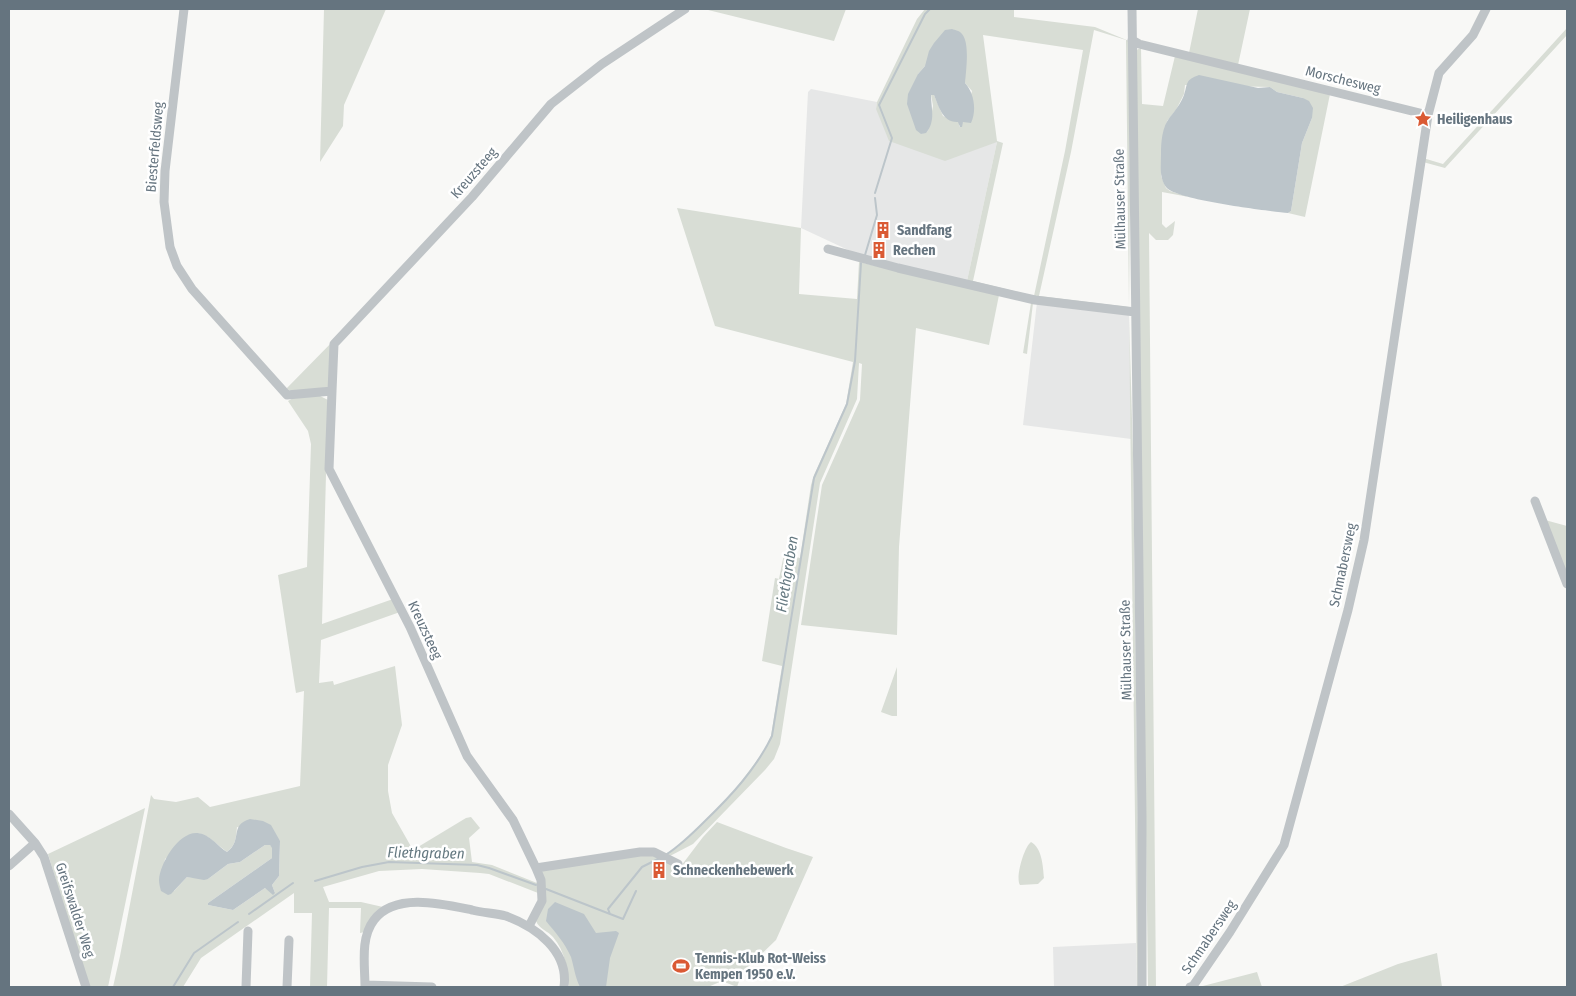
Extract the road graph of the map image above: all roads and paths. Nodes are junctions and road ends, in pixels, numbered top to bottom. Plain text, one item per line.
1 (184, 9) edge
2 (685, 9) edge
3 (1132, 9) edge
4 (1486, 9) edge
5 (1132, 40) junction
6 (1428, 116) junction
7 (828, 250) dead end
8 (1135, 312) junction
9 (332, 391) junction
10 (1535, 501) dead end
11 (1567, 584) edge
12 (9, 814) edge
13 (34, 843) junction
14 (678, 864) dead end
15 (9, 866) edge
16 (536, 868) junction
17 (529, 926) junction
18 (248, 931) dead end
19 (288, 940) dead end
20 (365, 986) edge
21 (86, 987) edge
22 (246, 987) edge
23 (287, 987) edge
24 (430, 987) edge
25 (564, 987) edge
26 (1142, 987) edge
27 (1190, 987) edge

1 - 9 street, Biesterfeldsweg
2 - 9 street, Kreuzsteeg
3 - 5 street, Mülhauser Straße
4 - 6 street
5 - 6 street, Morschesweg
5 - 8 street, Mülhauser Straße
6 - 27 street, Schmabersweg
7 - 8 street
8 - 26 street, Mülhauser Straße
9 - 16 street, Kreuzsteeg
10 - 11 street
12 - 13 street, Greifswalder Weg
13 - 15 street
13 - 21 street, Greifswalder Weg
14 - 16 street
16 - 17 street, Kreuzsteeg
17 - 20 street
17 - 25 street
18 - 22 street
19 - 23 street
20 - 24 street

